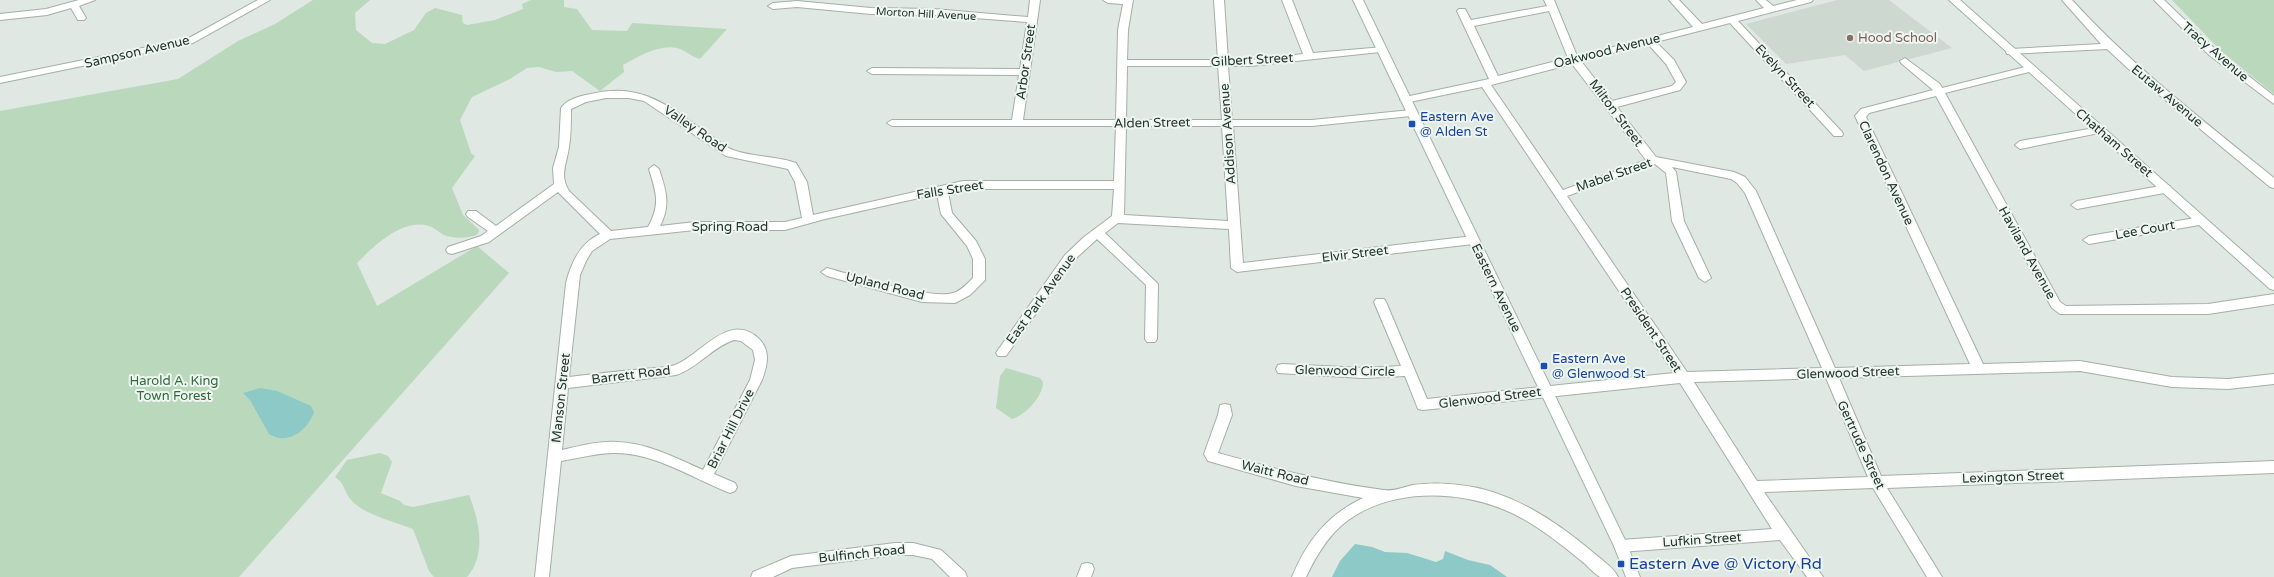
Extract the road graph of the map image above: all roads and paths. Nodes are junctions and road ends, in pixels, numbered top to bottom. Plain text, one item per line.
1 (90, 0) edge
2 (265, 0) edge
3 (1035, 0) edge
4 (1108, 0) edge
5 (1128, 0) edge
6 (1219, 0) edge
7 (1287, 0) edge
8 (1358, 0) edge
9 (1674, 0) edge
10 (1760, 0) edge
11 (1808, 0) edge
12 (1954, 0) edge
13 (2068, 0) edge
14 (2159, 0) edge
15 (1551, 4) edge
16 (74, 5) junction
17 (773, 6) dead end
18 (1770, 9) junction
19 (1462, 11) dead end
20 (0, 18) edge
21 (81, 18) dead end
22 (1731, 19) junction
23 (1032, 20) junction
24 (1468, 24) junction
25 (1699, 27) junction
26 (1649, 40) junction
27 (2110, 46) junction
28 (1380, 49) junction
29 (2011, 52) junction
30 (1309, 57) junction
31 (1574, 59) junction
32 (1905, 61) dead end
33 (1122, 63) junction
34 (1223, 63) junction
35 (2029, 69) junction
36 (872, 71) dead end
37 (1024, 72) junction
38 (0, 80) edge
39 (1490, 82) junction
40 (1939, 91) junction
41 (1405, 100) junction
42 (2274, 101) edge
43 (1610, 105) junction
44 (1411, 113) junction
45 (1228, 122) junction
46 (892, 124) dead end
47 (1017, 124) junction
48 (1122, 124) junction
49 (2100, 130) junction
50 (1838, 134) dead end
51 (2020, 144) dead end
52 (1655, 161) junction
53 (654, 169) dead end
54 (1738, 178) joint
55 (1120, 184) junction
56 (2274, 184) edge
57 (560, 185) junction
58 (2166, 189) junction
59 (942, 190) junction
60 (1560, 194) junction
61 (2077, 205) dead end
62 (472, 214) dead end
63 (1116, 219) junction
64 (808, 221) junction
65 (2201, 221) junction
66 (1234, 225) junction
67 (652, 230) junction
68 (495, 231) junction
69 (1097, 233) junction
70 (608, 235) junction
71 (1473, 240) junction
72 (2089, 240) dead end
73 (452, 250) dead end
74 (1237, 268) joint
75 (827, 272) dead end
76 (1705, 278) dead end
77 (2273, 284) edge
78 (2274, 299) edge
79 (1380, 302) dead end
80 (1151, 339) dead end
81 (714, 342) joint
82 (1002, 353) dead end
83 (1282, 369) dead end
84 (1979, 369) junction
85 (1408, 371) junction
86 (1829, 374) junction
87 (1684, 378) junction
88 (2274, 379) edge
89 (563, 383) junction
90 (1546, 391) junction
91 (1225, 409) dead end
92 (554, 458) junction
93 (2274, 467) edge
94 (706, 477) junction
95 (1876, 482) junction
96 (730, 487) dead end
97 (1752, 487) junction
98 (1387, 496) junction
99 (1783, 534) junction
100 (1621, 546) junction
101 (542, 577) edge
102 (758, 577) edge
103 (960, 577) edge
104 (1299, 577) edge
105 (1611, 577) edge
106 (1633, 577) edge
107 (1816, 577) edge
108 (1935, 577) edge

1 - 16 street
2 - 38 street, Sampson Avenue
3 - 23 street, Arbor Street
4 - 5 street
5 - 33 street
6 - 34 street, Addison Avenue
7 - 30 street
8 - 28 street, Eastern Avenue
9 - 25 street
10 - 18 street
11 - 18 street, Oakwood Avenue
12 - 29 street, Chatham Street
13 - 27 street, Eutaw Avenue
14 - 42 street, Tracy Avenue
15 - 24 street
15 - 31 street, Milton Street
16 - 20 street
16 - 21 street
17 - 23 street, Morton Hill Avenue
18 - 22 street, Oakwood Avenue
19 - 24 street, President Street
22 - 25 street, Oakwood Avenue
22 - 50 street, Evelyn Street
23 - 37 street, Arbor Street
24 - 39 street, President Street
25 - 26 street, Oakwood Avenue
26 - 31 street, Oakwood Avenue
26 - 43 street
27 - 29 street
27 - 56 street, Eutaw Avenue
28 - 30 street, Gilbert Street
28 - 41 street, Eastern Avenue
29 - 35 street, Chatham Street
30 - 34 street, Gilbert Street
31 - 39 street, Oakwood Avenue
31 - 43 street, Milton Street
32 - 40 street
33 - 34 street, Gilbert Street
33 - 48 street
34 - 45 street, Addison Avenue
35 - 40 street, Clarendon Avenue
35 - 49 street, Chatham Street
36 - 37 street
37 - 47 street, Arbor Street
39 - 41 street, Oakwood Avenue
39 - 60 street, President Street
40 - 78 street, Haviland Avenue
40 - 84 street, Clarendon Avenue
41 - 44 street, Eastern Avenue
43 - 52 street, Milton Street
44 - 45 street, Alden Street
44 - 71 street, Eastern Avenue
45 - 48 street, Alden Street
45 - 66 street, Addison Avenue
46 - 47 street, Alden Street
47 - 48 street, Alden Street
48 - 55 street
49 - 51 street
49 - 58 street, Chatham Street
52 - 54 street, Mabel Street
52 - 60 street, Mabel Street
52 - 76 street, Milton Street
53 - 67 street
54 - 86 street, Gertrude Street
55 - 59 street, Falls Street
55 - 63 street
57 - 64 street, Valley Road
57 - 68 street
57 - 70 street
58 - 61 street
58 - 65 street, Chatham Street
59 - 64 street, Falls Street
59 - 75 street, Upland Road
60 - 87 street, President Street
62 - 68 street
63 - 66 street
63 - 69 street, East Park Avenue
64 - 67 street, Spring Road
65 - 72 street, Lee Court
65 - 77 street, Chatham Street
66 - 74 street, Addison Avenue
67 - 70 street, Spring Road
68 - 73 street
69 - 80 street
69 - 82 street, East Park Avenue
70 - 89 street, Manson Street
71 - 74 street, Elvir Street
71 - 90 street, Eastern Avenue
79 - 85 street
81 - 89 street, Barrett Road
81 - 94 street, Briar Hill Drive
83 - 85 street, Glenwood Circle
84 - 86 street, Glenwood Street
84 - 88 street, Glenwood Street
85 - 90 street, Glenwood Street
86 - 87 street, Glenwood Street
86 - 95 street, Gertrude Street
87 - 90 street, Glenwood Street
87 - 97 street, President Street
89 - 92 street, Manson Street
90 - 100 street, Eastern Avenue
91 - 98 street, Waitt Road
92 - 94 street, Briar Hill Drive
92 - 101 street, Manson Street
93 - 95 street, Lexington Street
94 - 96 street
95 - 97 street, Lexington Street
95 - 108 street, Gertrude Street
97 - 99 street, President Street
98 - 104 street
98 - 105 street
99 - 100 street, Lufkin Street
99 - 107 street, President Street
100 - 106 street, Eastern Avenue
102 - 103 street, Bulfinch Road

